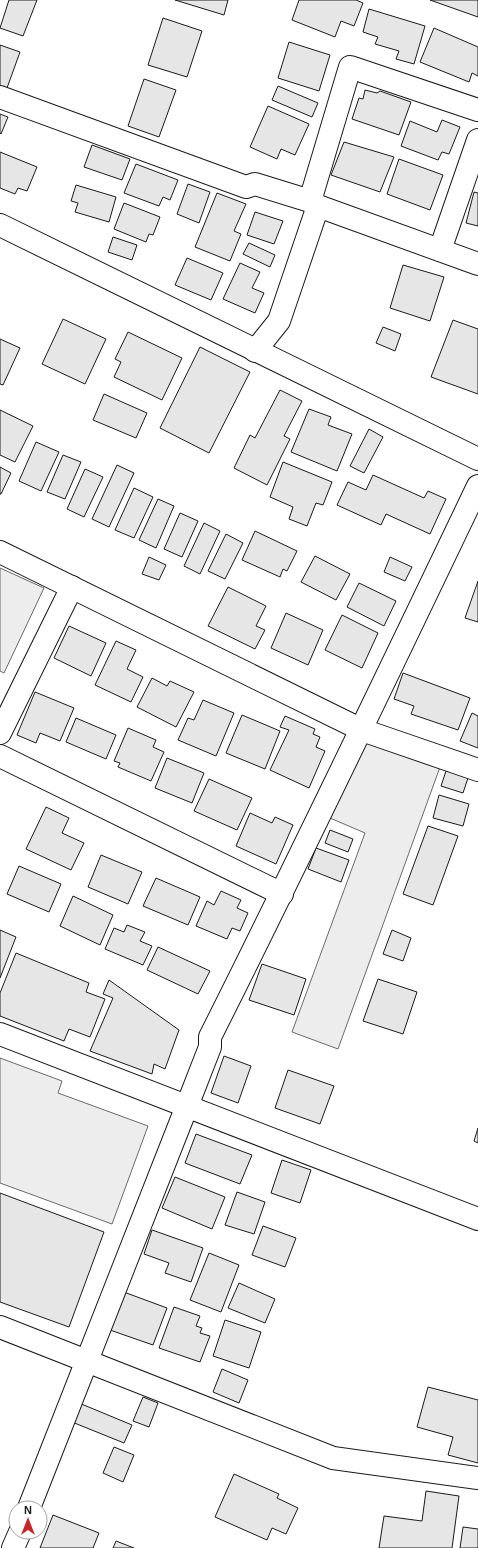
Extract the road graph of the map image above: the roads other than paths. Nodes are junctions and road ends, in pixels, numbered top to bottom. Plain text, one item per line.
1 (0, 97) edge
2 (478, 110) edge
3 (478, 140) edge
4 (314, 204) junction
5 (0, 225) edge
6 (440, 250) junction
7 (478, 264) edge
8 (255, 351) junction
9 (478, 459) edge
10 (478, 486) edge
11 (0, 552) edge
12 (72, 587) junction
13 (362, 730) junction
14 (0, 733) edge
15 (0, 756) edge
16 (478, 770) edge
17 (282, 894) junction
18 (0, 1034) edge
19 (187, 1106) junction
20 (478, 1219) edge
21 (0, 1327) edge
22 (87, 1360) junction
23 (478, 1478) edge
24 (32, 1500) edge

1 - 4 street
2 - 4 street
3 - 6 street
4 - 6 street
4 - 8 street
5 - 8 street
6 - 7 street
8 - 9 street
10 - 13 street
11 - 12 street
12 - 13 street
12 - 14 street
13 - 16 street
13 - 17 street
15 - 17 street
17 - 19 street
18 - 19 street
19 - 20 street
19 - 22 street
21 - 22 street
22 - 23 street
22 - 24 street

